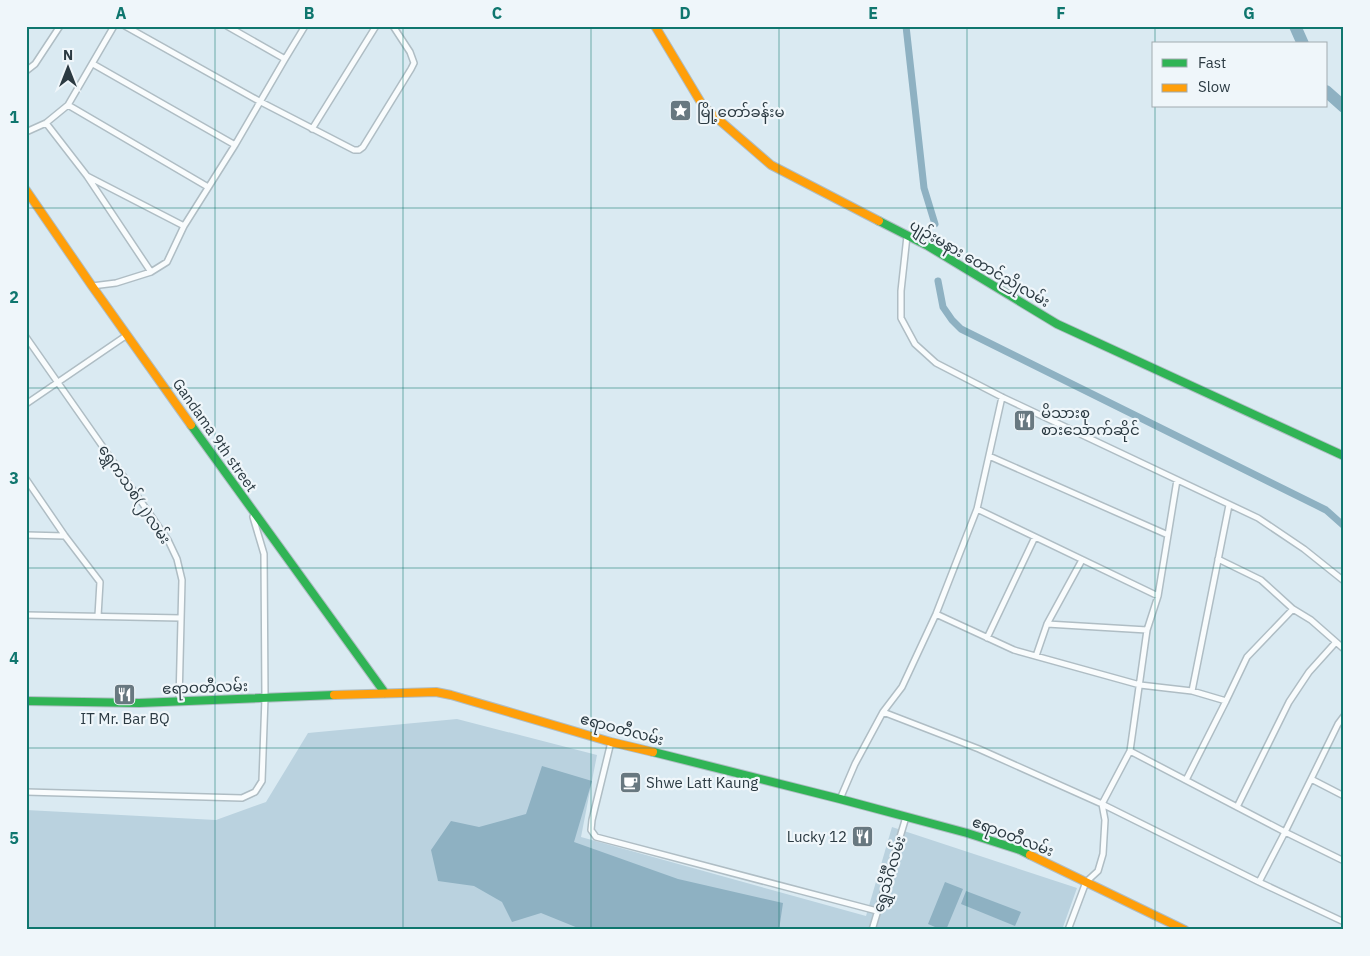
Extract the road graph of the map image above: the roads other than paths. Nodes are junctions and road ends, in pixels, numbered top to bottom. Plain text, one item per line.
1 (60, 26) edge
2 (114, 26) edge
3 (125, 26) edge
4 (227, 26) edge
5 (305, 26) edge
6 (376, 26) edge
7 (393, 26) edge
8 (655, 26) edge
9 (284, 59) junction
10 (93, 64) junction
11 (26, 71) edge
12 (259, 101) junction
13 (68, 105) junction
14 (46, 124) junction
15 (312, 129) junction
16 (26, 132) edge
17 (235, 145) junction
18 (87, 176) junction
19 (208, 187) junction
20 (26, 190) edge
21 (184, 226) junction
22 (907, 236) junction
23 (151, 272) junction
24 (92, 286) junction
25 (127, 335) junction
26 (26, 337) edge
27 (57, 382) junction
28 (1002, 397) junction
29 (26, 404) edge
30 (989, 456) junction
31 (1344, 456) edge
32 (26, 480) edge
33 (1177, 480) junction
34 (1229, 505) junction
35 (977, 509) junction
36 (252, 512) junction
37 (1168, 534) junction
38 (26, 535) edge
39 (65, 536) junction
40 (1035, 537) junction
41 (1218, 559) junction
42 (1082, 560) junction
43 (1344, 581) edge
44 (1158, 596) junction
45 (1293, 609) junction
46 (26, 614) edge
47 (936, 614) junction
48 (98, 616) junction
49 (181, 618) junction
50 (1047, 624) junction
51 (1147, 630) junction
52 (987, 638) junction
53 (1336, 642) junction
54 (1344, 649) edge
55 (1036, 656) junction
56 (1140, 685) junction
57 (1192, 691) junction
58 (385, 693) junction
59 (265, 698) junction
60 (26, 701) edge
61 (178, 701) junction
62 (1226, 701) junction
63 (883, 712) junction
64 (1344, 716) edge
65 (611, 742) junction
66 (1130, 751) junction
67 (1311, 779) junction
68 (1186, 780) junction
69 (26, 792) edge
70 (1344, 796) edge
71 (840, 799) junction
72 (1102, 804) junction
73 (1237, 807) junction
74 (906, 817) junction
75 (1285, 832) junction
76 (1344, 860) edge
77 (1086, 882) junction
78 (1259, 882) junction
79 (877, 911) junction
80 (1344, 922) edge
81 (872, 930) edge
82 (1068, 930) edge
83 (1184, 930) edge

1 - 11 street
2 - 10 street
3 - 12 street
4 - 9 street
5 - 9 street
6 - 15 street
7 - 15 street
8 - 22 street, ပျဉ်းမနား တောင်ညိုလမ်း
9 - 12 street
10 - 13 street
10 - 17 street
12 - 15 street
12 - 17 street
13 - 14 street
13 - 19 street
14 - 16 street
14 - 18 street
17 - 19 street
18 - 21 street
18 - 23 street
19 - 21 street
20 - 24 street, Gandama 9th street
21 - 23 street
22 - 28 street
22 - 31 street, ပျဉ်းမနား တောင်ညိုလမ်း
23 - 24 street
24 - 25 street, Gandama 9th street
25 - 27 street
25 - 36 street, Gandama 9th street
26 - 27 street, ရွှေကသစ်(၂)လမ်း
27 - 29 street
27 - 49 street, ရွှေကသစ်(၂)လမ်း
28 - 30 street
28 - 33 street
30 - 35 street
30 - 37 street
32 - 39 street
33 - 34 street
33 - 37 street
34 - 41 street
34 - 43 street
35 - 40 street
35 - 47 street
36 - 58 street, Gandama 9th street
36 - 59 street
37 - 44 street
38 - 39 street
39 - 48 street
40 - 42 street
40 - 52 street
41 - 45 street
41 - 57 street
42 - 44 street
42 - 50 street
44 - 51 street
45 - 53 street
45 - 62 street
46 - 48 street
47 - 52 street
47 - 63 street
48 - 49 street
49 - 61 street, ရွှေကသစ်(၂)လမ်း
50 - 51 street
50 - 55 street
51 - 56 street
52 - 55 street
53 - 54 street
53 - 73 street
55 - 56 street
56 - 57 street
56 - 66 street
57 - 62 street
58 - 59 street, ဧရာဝတီလမ်း
58 - 65 street, ဧရာဝတီလမ်း
59 - 61 street, ဧရာဝတီလမ်း
59 - 69 street
60 - 61 street, ဧရာဝတီလမ်း
62 - 68 street
63 - 71 street
63 - 72 street
64 - 67 street
65 - 71 street, ဧရာဝတီလမ်း
65 - 79 street
66 - 68 street
66 - 72 street
67 - 70 street
67 - 75 street
68 - 73 street
71 - 74 street, ဧရာဝတီလမ်း
72 - 77 street
72 - 78 street
73 - 75 street
74 - 77 street, ဧရာဝတီလမ်း
74 - 79 street, ရွှေသိင်္ဂီလမ်း
75 - 76 street
75 - 78 street
77 - 82 street
77 - 83 street, ဧရာဝတီလမ်း
78 - 80 street
79 - 81 street, ရွှေသိင်္ဂီလမ်း

